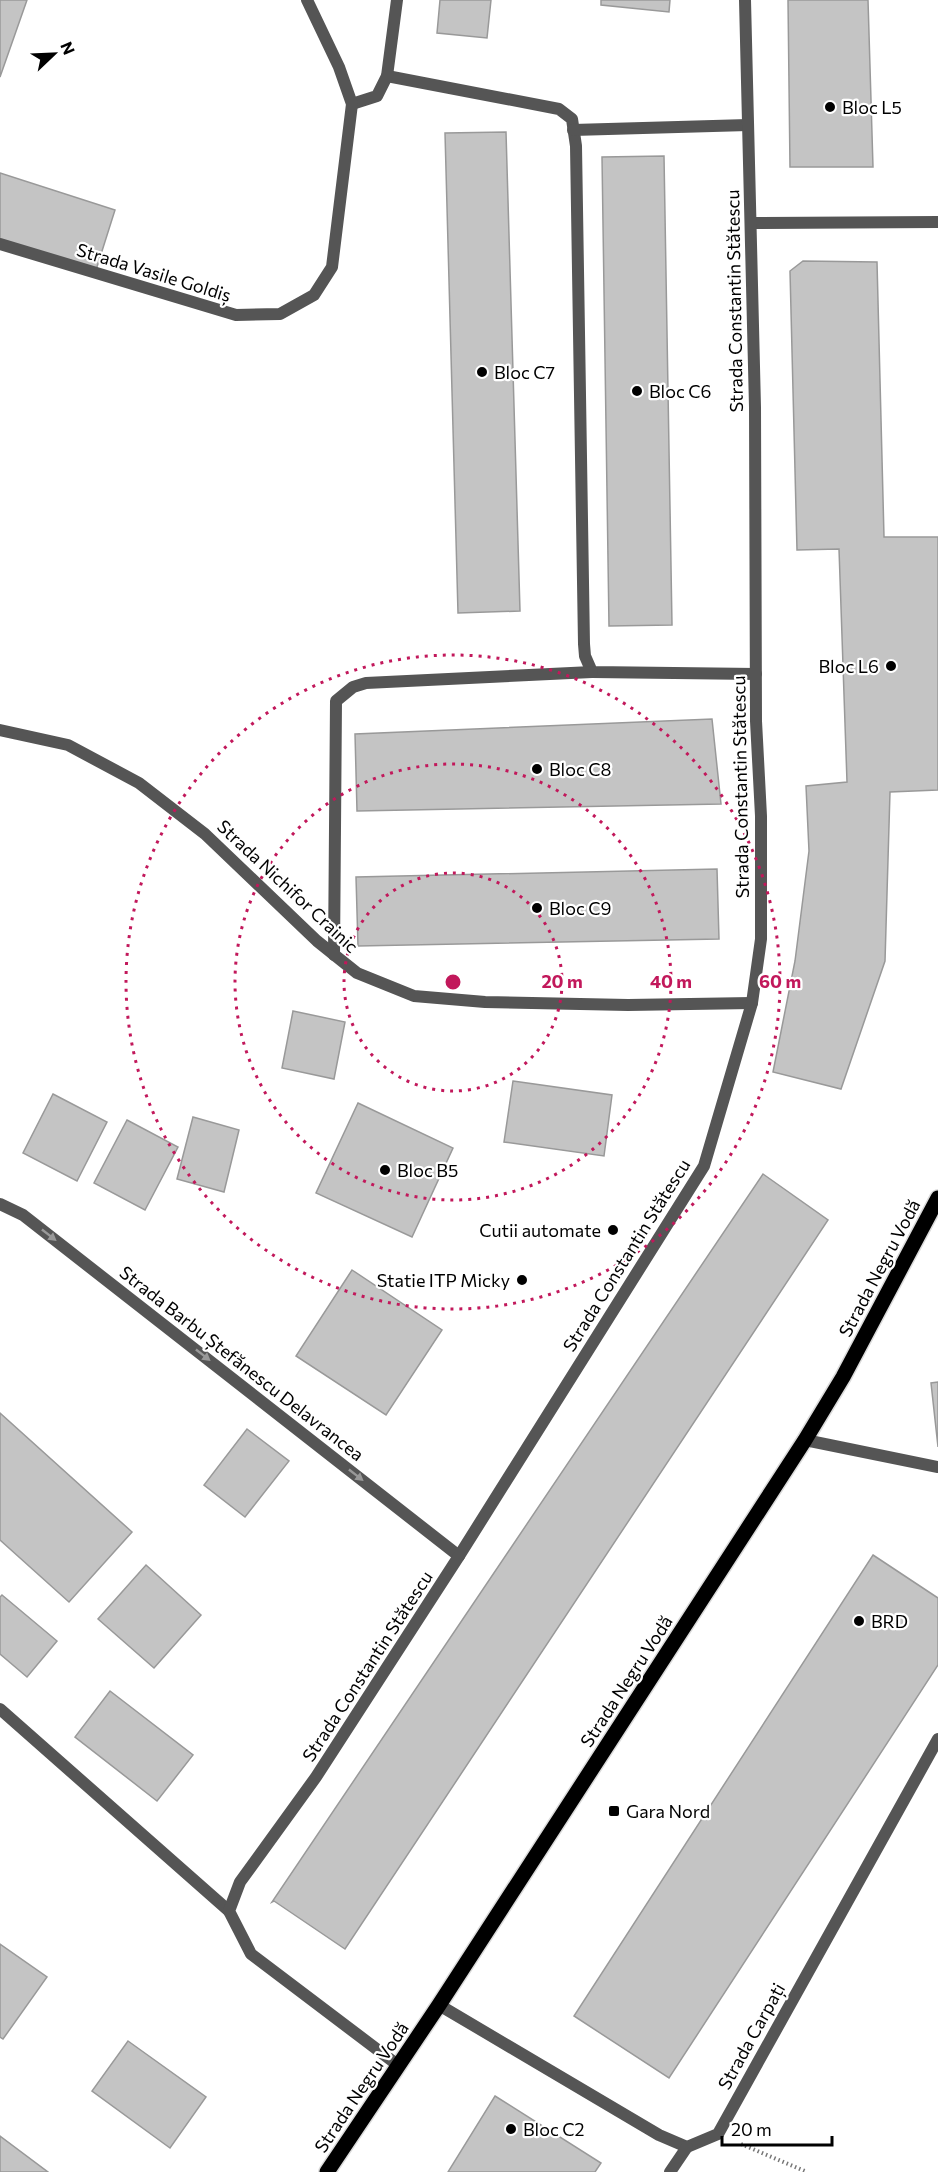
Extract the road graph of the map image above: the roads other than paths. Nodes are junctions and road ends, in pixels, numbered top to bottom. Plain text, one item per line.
1 (307, 0) edge
2 (397, 0) edge
3 (745, 0) edge
4 (387, 76) junction
5 (352, 104) junction
6 (748, 125) junction
7 (573, 130) junction
8 (938, 222) edge
9 (751, 223) junction
10 (0, 244) edge
11 (592, 672) junction
12 (756, 674) junction
13 (0, 730) edge
14 (334, 955) junction
15 (752, 1004) junction
16 (938, 1198) edge
17 (0, 1203) edge
18 (805, 1440) junction
19 (938, 1467) edge
20 (459, 1556) junction
21 (0, 1710) edge
22 (938, 1739) edge
23 (229, 1911) junction
24 (439, 2006) junction
25 (399, 2066) junction
26 (687, 2147) junction
27 (327, 2172) edge
28 (670, 2172) edge

1 - 5 street
2 - 4 street
3 - 6 street, Strada Constantin Stătescu
4 - 5 street
4 - 7 street
5 - 10 street, Strada Vasile Goldiș
6 - 7 street
6 - 9 street, Strada Constantin Stătescu
7 - 11 street
8 - 9 street
9 - 12 street, Strada Constantin Stătescu
11 - 12 street
11 - 14 street
12 - 15 street, Strada Constantin Stătescu
13 - 14 street, Strada Nichifor Crainic
14 - 15 street, Strada Nichifor Crainic
15 - 20 street, Strada Constantin Stătescu
16 - 18 main road, Strada Negru Vodă
17 -> 20 street, Strada Barbu Ștefănescu Delavrancea
18 - 19 street
18 - 24 main road, Strada Negru Vodă
20 - 23 street, Strada Constantin Stătescu
21 - 23 street
22 - 26 street, Strada Carpați
23 - 25 street
24 - 25 main road, Strada Negru Vodă
24 - 26 street
25 - 27 main road, Strada Negru Vodă
26 - 28 street

